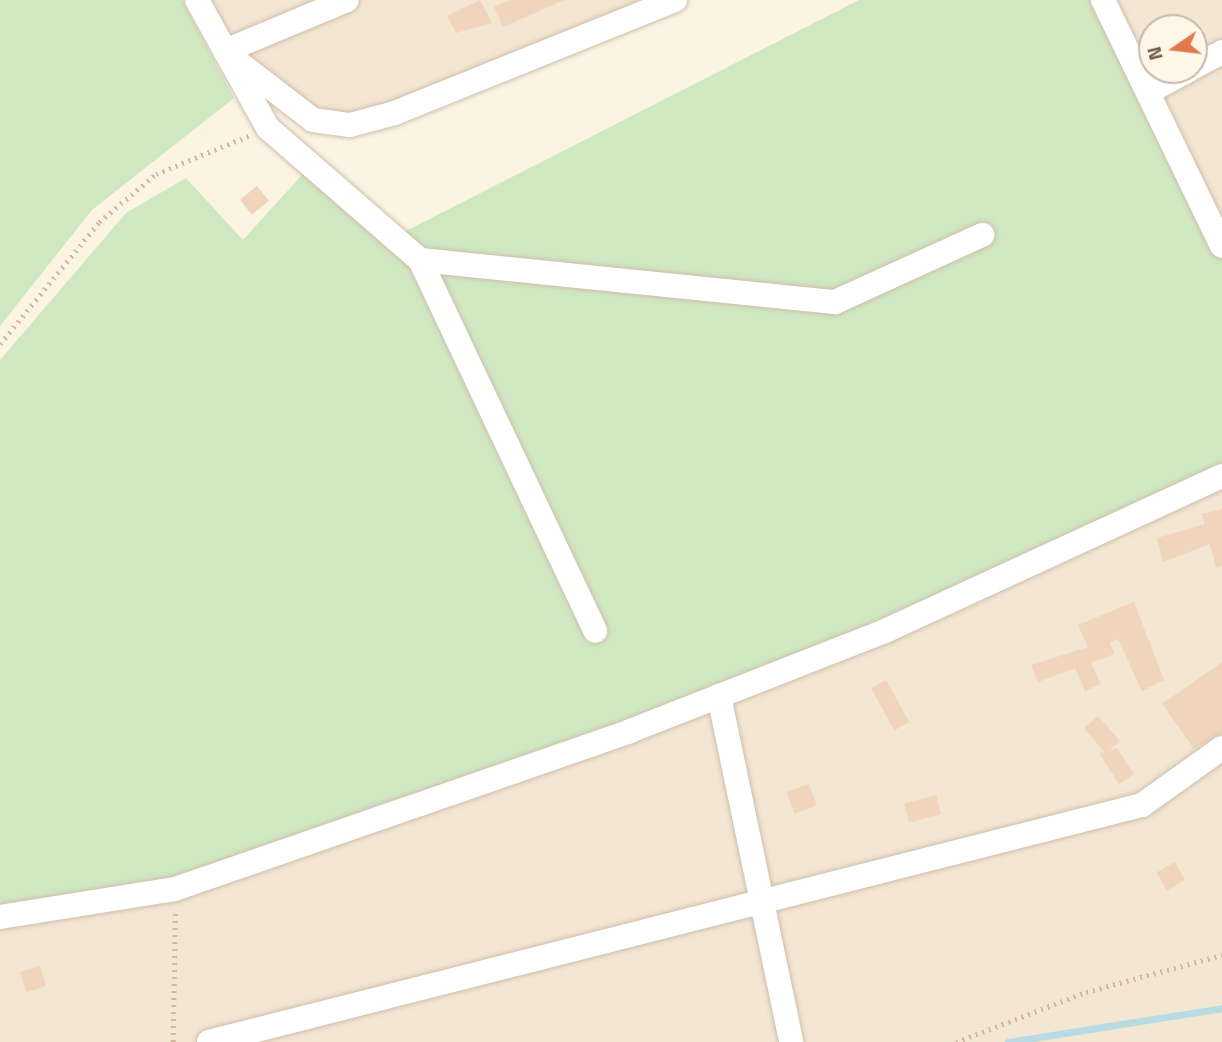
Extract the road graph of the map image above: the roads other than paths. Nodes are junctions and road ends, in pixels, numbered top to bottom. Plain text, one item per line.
1 (197, 0) edge
2 (347, 0) edge
3 (675, 0) edge
4 (1103, 0) edge
5 (225, 51) junction
6 (1163, 84) edge
7 (1150, 91) junction
8 (982, 235) dead end
9 (1222, 246) edge
10 (420, 260) junction
11 (1222, 476) edge
12 (595, 631) dead end
13 (719, 696) junction
14 (1222, 748) edge
15 (761, 900) junction
16 (0, 917) edge
17 (209, 1042) edge
18 (791, 1042) edge

1 - 5 street
2 - 5 street
3 - 5 street
4 - 7 street
5 - 10 street
6 - 7 street
7 - 9 street
8 - 10 street
10 - 12 street
11 - 13 street
13 - 15 street
13 - 16 street
14 - 15 street
15 - 17 street
15 - 18 street

